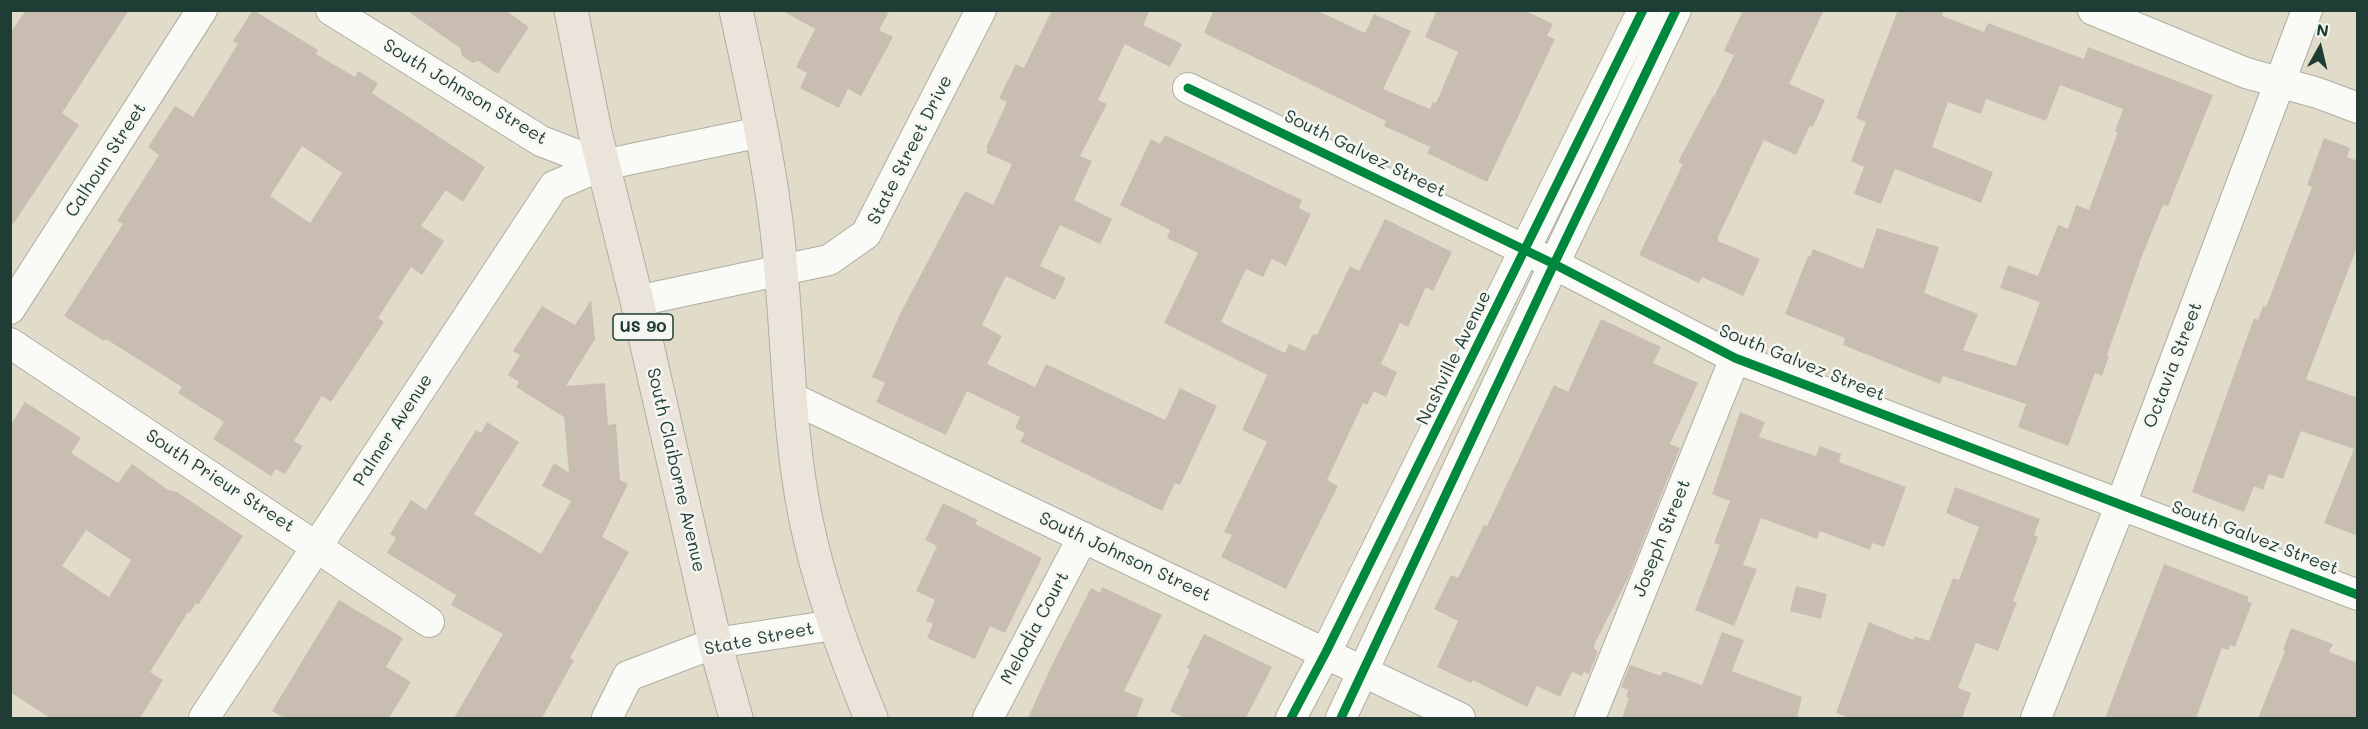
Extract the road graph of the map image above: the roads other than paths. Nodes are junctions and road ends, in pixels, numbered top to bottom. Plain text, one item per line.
1 (202, 10) edge
2 (331, 10) edge
3 (571, 10) edge
4 (736, 10) edge
5 (981, 10) edge
6 (1643, 10) edge
7 (1676, 10) edge
8 (2092, 10) edge
9 (2307, 10) edge
10 (2279, 82) junction
11 (1188, 88) dead end
12 (2358, 108) edge
13 (761, 132) junction
14 (603, 165) junction
15 (1526, 250) junction
16 (1554, 264) junction
17 (782, 272) junction
18 (637, 301) junction
19 (10, 309) edge
20 (10, 343) edge
21 (1735, 358) junction
22 (790, 397) junction
23 (2121, 504) junction
24 (1083, 537) junction
25 (317, 545) junction
26 (2358, 595) edge
27 (429, 622) dead end
28 (834, 625) junction
29 (715, 643) junction
30 (1326, 652) junction
31 (1363, 670) junction
32 (204, 718) edge
33 (607, 718) edge
34 (736, 718) edge
35 (871, 718) edge
36 (988, 718) edge
37 (1291, 718) edge
38 (1341, 718) edge
39 (1460, 718) edge
40 (1590, 718) edge
41 (2036, 718) edge

1 - 19 street, Calhoun Street
2 - 14 street, South Johnson Street
3 - 14 main road, South Claiborne Avenue / US 90
4 - 13 main road
5 - 17 street, State Street Drive
6 - 15 street, Nashville Avenue
7 - 16 street
8 - 10 street
9 - 10 street, Octavia Street
10 - 12 street
10 - 23 street, Octavia Street
11 - 15 street, South Galvez Street
13 - 14 street, Palmer Avenue
13 - 17 main road
14 - 18 main road, South Claiborne Avenue / US 90
14 - 25 street, Palmer Avenue
15 - 16 street, South Galvez Street
15 - 30 street, Nashville Avenue
16 - 21 street, South Galvez Street
16 - 31 street
17 - 18 street, State Street Drive
17 - 22 main road
18 - 29 main road, South Claiborne Avenue / US 90
20 - 25 street, South Prieur Street
21 - 23 street, South Galvez Street
21 - 40 street, Joseph Street
22 - 24 street, South Johnson Street
22 - 28 main road
23 - 26 street, South Galvez Street
23 - 41 street, Octavia Street
24 - 30 street, South Johnson Street
24 - 36 street, Melodia Court
25 - 27 street, South Prieur Street
25 - 32 street, Palmer Avenue
28 - 29 street, State Street
28 - 35 main road
29 - 33 street, State Street
29 - 34 main road, South Claiborne Avenue / US 90
30 - 31 street, South Johnson Street
30 - 37 street, Nashville Avenue
31 - 38 street
31 - 39 street, South Johnson Street

